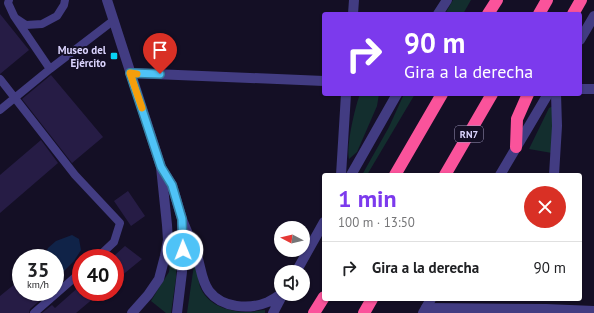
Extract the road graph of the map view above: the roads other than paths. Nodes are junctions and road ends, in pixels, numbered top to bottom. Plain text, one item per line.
1 (9, 0) edge
2 (65, 0) edge
3 (107, 0) edge
4 (354, 0) edge
5 (447, 0) edge
6 (497, 0) edge
7 (547, 0) edge
8 (581, 0) edge
9 (353, 12) edge
10 (439, 12) edge
11 (489, 12) edge
12 (540, 12) edge
13 (573, 12) edge
14 (14, 16) junction
15 (594, 16) edge
16 (114, 20) junction
17 (582, 37) edge
18 (50, 69) junction
19 (130, 73) junction
20 (0, 79) edge
21 (322, 81) edge
22 (582, 89) edge
23 (594, 89) edge
24 (346, 96) edge
25 (396, 96) edge
26 (441, 96) edge
27 (491, 96) edge
28 (527, 96) edge
29 (547, 96) edge
30 (556, 96) edge
31 (14, 98) junction
32 (0, 110) edge
33 (516, 147) junction
34 (161, 167) junction
35 (341, 173) edge
36 (352, 173) edge
37 (396, 173) edge
38 (446, 173) edge
39 (501, 173) edge
40 (554, 173) edge
41 (182, 219) junction
42 (322, 226) edge
43 (107, 249) edge
44 (300, 265) edge
45 (72, 280) edge
46 (274, 299) edge
47 (322, 300) edge
48 (279, 301) edge
49 (371, 301) edge
50 (426, 307) edge
51 (546, 307) edge
52 (594, 311) edge
53 (34, 313) edge
54 (132, 313) edge
55 (177, 313) edge
56 (273, 313) edge
57 (314, 313) edge
58 (364, 313) edge

1 - 14 lane
2 - 14 lane
3 - 16 street
4 - 9 street
5 - 10 street
6 - 11 highway
7 - 12 highway
8 - 13 highway
14 - 18 lane
15 - 17 street
16 - 18 lane
16 - 19 street
18 - 31 lane
19 - 21 street
19 - 34 street
20 - 31 lane
22 - 23 street
24 - 35 street
25 - 36 street
26 - 37 highway
27 - 38 highway, RN7
28 - 33 highway
29 - 33 street
30 - 40 street
31 - 32 lane
31 - 43 lane
33 - 39 street
34 - 41 street
34 - 54 street
41 - 46 street
41 - 55 street
42 - 44 street
45 - 53 lane
47 - 57 highway
48 - 56 street
49 - 58 highway
50 - 51 street
51 - 52 street

